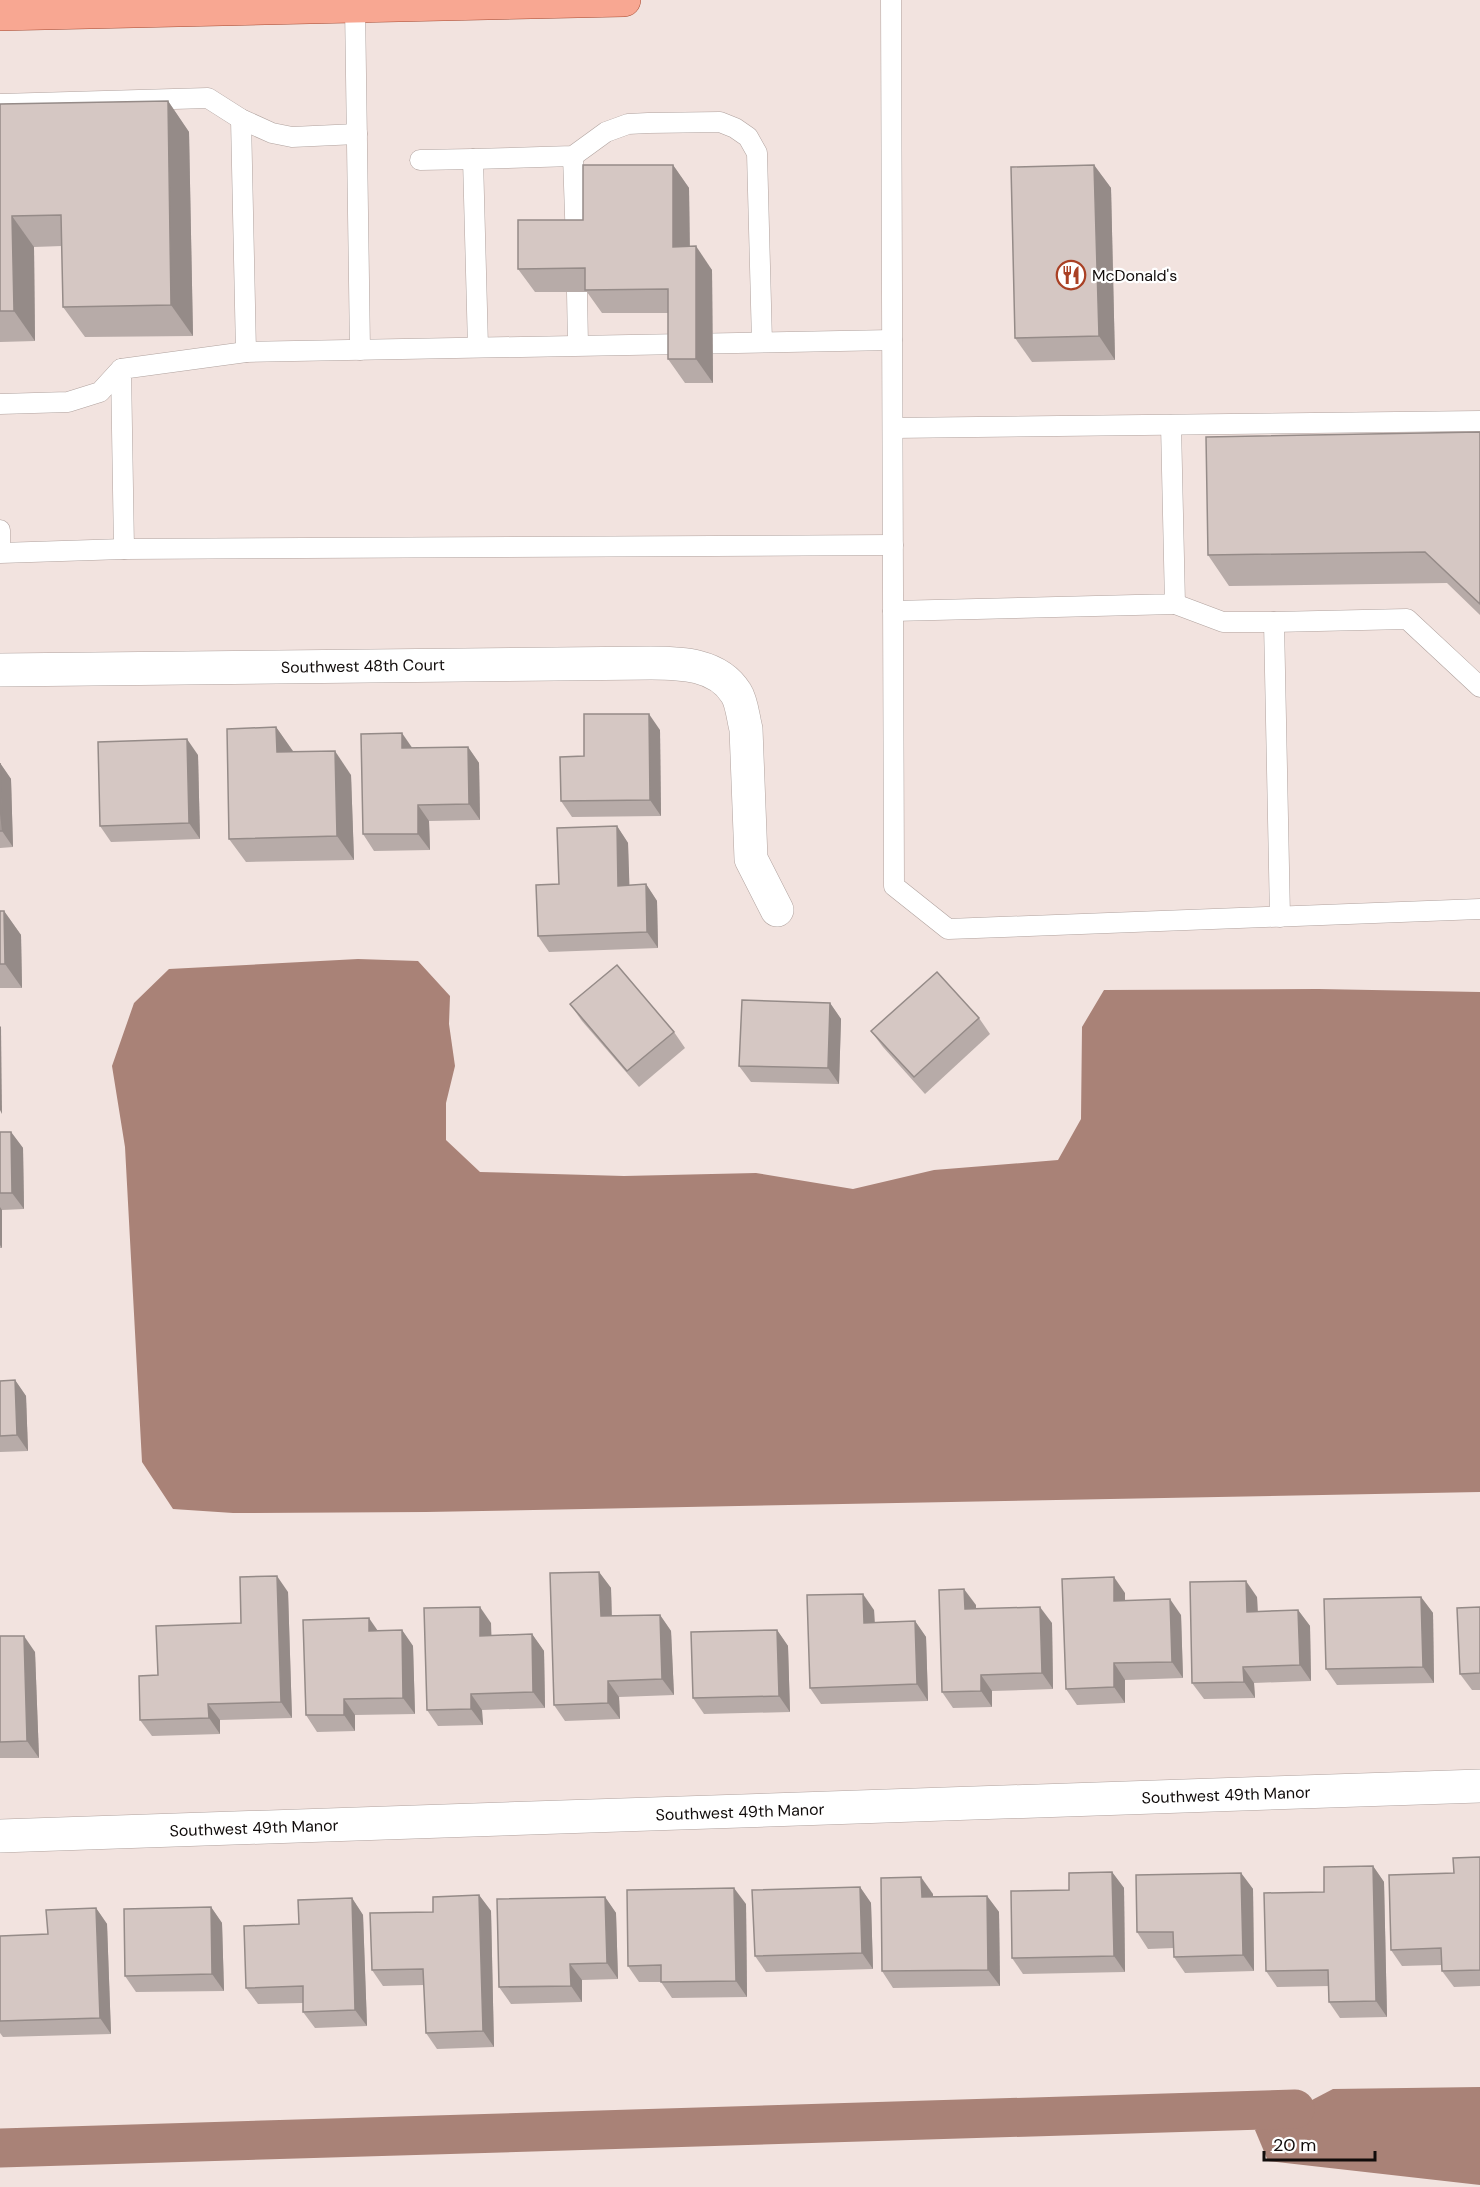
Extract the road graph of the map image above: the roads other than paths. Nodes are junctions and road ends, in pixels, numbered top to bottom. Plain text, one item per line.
1 (624, 0) edge
2 (891, 0) edge
3 (579, 1) edge
4 (355, 6) junction
5 (0, 14) edge
6 (0, 104) edge
7 (241, 119) junction
8 (357, 134) junction
9 (573, 156) junction
10 (473, 159) junction
11 (420, 160) dead end
12 (576, 244) edge
13 (577, 292) edge
14 (892, 340) junction
15 (762, 342) junction
16 (578, 345) junction
17 (478, 347) junction
18 (360, 350) junction
19 (246, 352) junction
20 (122, 369) junction
21 (0, 404) edge
22 (1480, 421) edge
23 (1171, 425) junction
24 (892, 428) junction
25 (0, 530) edge
26 (892, 545) junction
27 (124, 549) junction
28 (1175, 604) junction
29 (893, 611) junction
30 (1274, 622) junction
31 (0, 670) edge
32 (1480, 687) edge
33 (1480, 909) edge
34 (777, 910) dead end
35 (1280, 917) junction
36 (1480, 1786) edge
37 (0, 1836) edge

1 - 3 main road
2 - 14 lane
3 - 4 main road
4 - 5 main road
4 - 8 lane
6 - 7 lane
7 - 8 lane
7 - 19 lane
8 - 18 lane
9 - 10 lane
9 - 12 lane
9 - 15 lane
10 - 11 lane
10 - 17 lane
13 - 16 lane
14 - 15 lane
14 - 24 lane
15 - 16 lane
16 - 17 lane
17 - 18 lane
18 - 19 lane
19 - 20 lane
20 - 21 lane
20 - 27 lane
22 - 23 lane
23 - 24 lane
23 - 28 lane
24 - 26 lane
25 - 27 lane
26 - 27 lane
26 - 29 lane
28 - 29 lane
28 - 30 lane
29 - 35 lane
30 - 32 lane
30 - 35 lane
31 - 34 street, Southwest 48th Court
33 - 35 lane
36 - 37 street, Southwest 49th Manor

